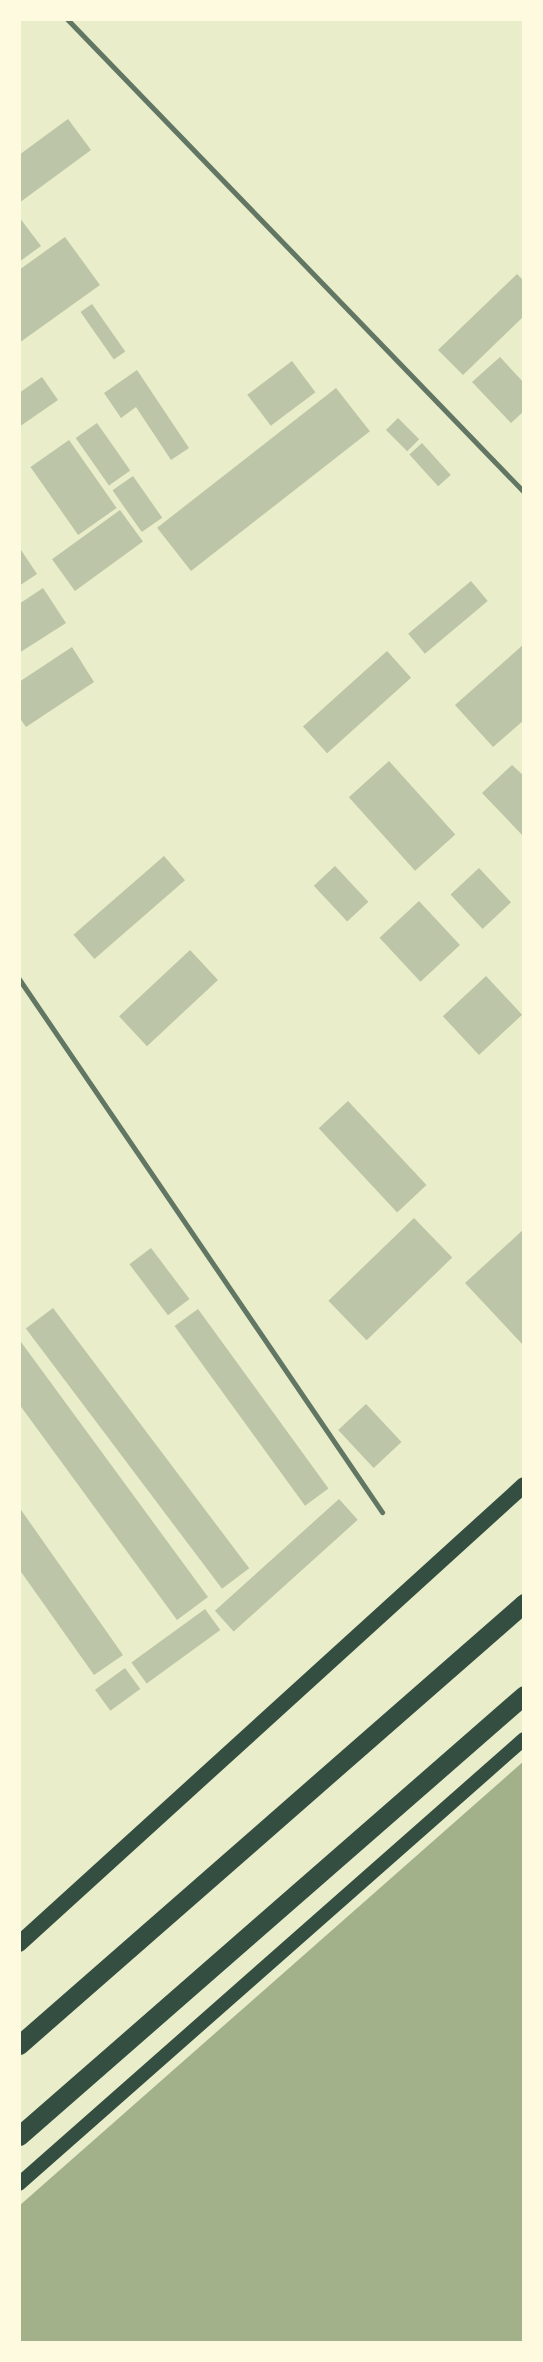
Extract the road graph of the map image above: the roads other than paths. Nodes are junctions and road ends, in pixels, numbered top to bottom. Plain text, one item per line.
1 (67, 19) edge
2 (524, 492) edge
3 (19, 979) edge
4 (524, 1485) edge
5 (382, 1512) dead end
6 (524, 1603) edge
7 (524, 1695) edge
8 (524, 1739) edge
9 (19, 1944) edge
10 (19, 2045) edge
11 (19, 2136) edge
12 (19, 2184) edge

1 - 2 lane
3 - 5 lane
4 - 9 main road
6 - 10 highway
7 - 11 highway
8 - 12 main road

